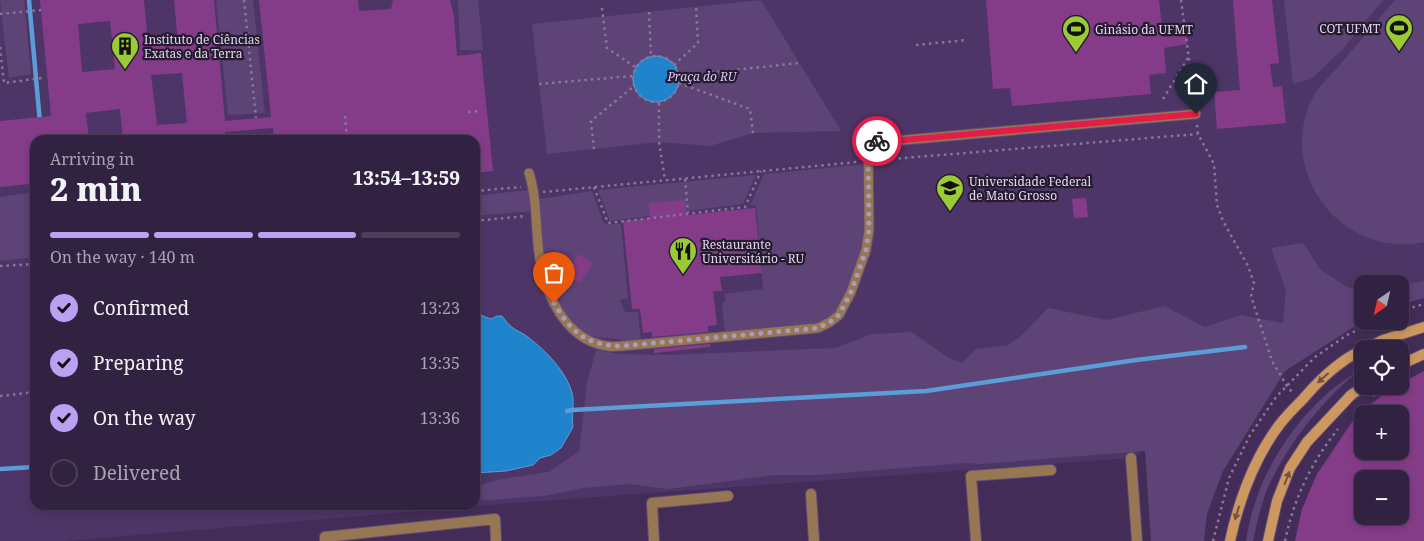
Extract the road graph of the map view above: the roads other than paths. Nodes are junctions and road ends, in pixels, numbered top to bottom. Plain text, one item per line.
1 (1196, 114) road end
2 (529, 173) dead end
3 (1424, 327) edge
4 (1383, 340) edge
5 (1424, 354) edge
6 (1354, 355) edge
7 (1409, 361) edge
8 (1354, 393) edge
9 (1131, 458) dead end
10 (1051, 470) dead end
11 (811, 494) dead end
12 (728, 496) dead end
13 (325, 539) edge
14 (496, 541) edge
15 (654, 541) edge
16 (814, 541) edge
17 (976, 541) edge
18 (1137, 541) edge
19 (1230, 541) edge
20 (1268, 541) edge

1 - 2 lane
3 - 4 main road
5 - 7 main road
6 -> 19 main road
20 -> 8 main road
9 - 18 street
10 - 17 street
11 - 16 street
12 - 15 street
13 - 14 street

